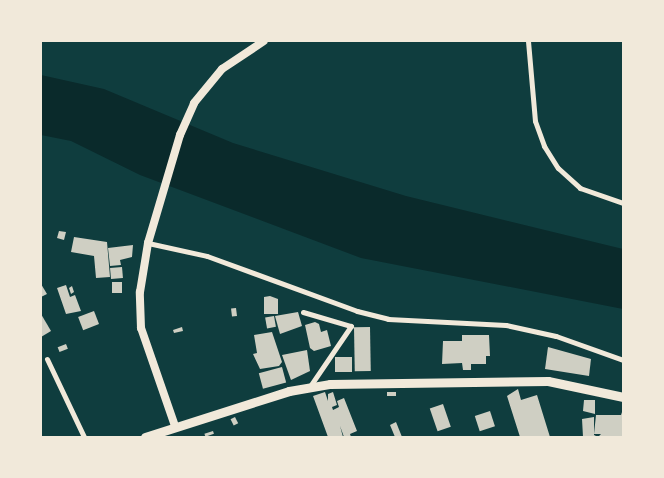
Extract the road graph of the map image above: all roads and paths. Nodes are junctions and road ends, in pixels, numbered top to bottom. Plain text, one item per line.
1 (264, 41) edge
2 (528, 41) edge
3 (623, 203) edge
4 (148, 244) junction
5 (303, 312) dead end
6 (47, 359) dead end
7 (623, 360) edge
8 (310, 386) junction
9 (623, 397) edge
10 (175, 426) junction
11 (84, 437) edge
12 (145, 437) edge

1 - 4 street
2 - 3 street
4 - 7 street
4 - 10 street
5 - 8 street
6 - 11 street
8 - 9 main road
8 - 10 main road
10 - 12 main road

